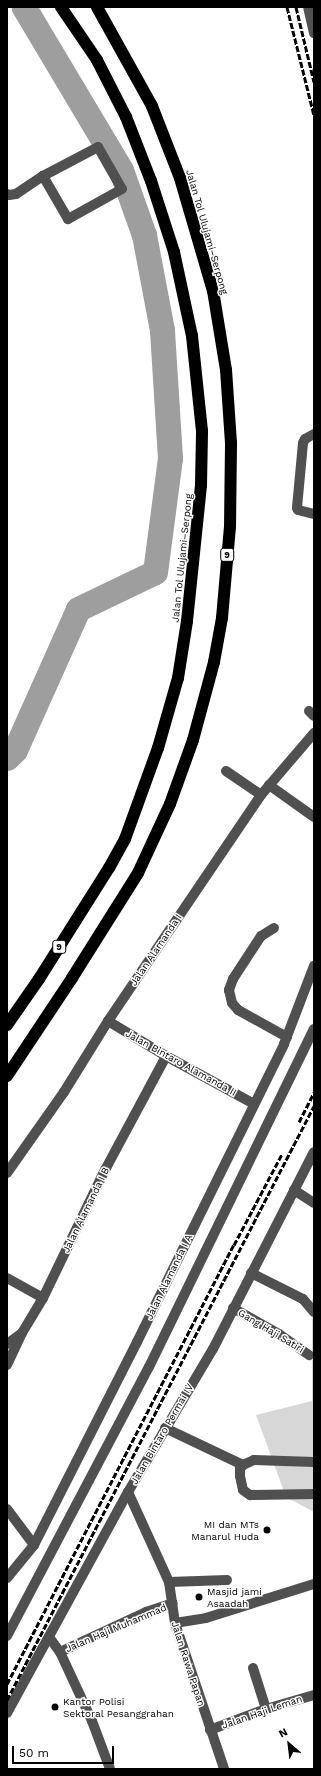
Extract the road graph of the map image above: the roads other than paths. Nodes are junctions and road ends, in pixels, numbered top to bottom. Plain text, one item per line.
1 (61, 7) edge
2 (97, 7) edge
3 (308, 7) edge
4 (312, 19) edge
5 (314, 33) edge
6 (43, 176) junction
7 (7, 194) edge
8 (314, 434) edge
9 (314, 514) edge
10 (314, 733) edge
11 (226, 771) dead end
12 (269, 785) junction
13 (261, 795) junction
14 (314, 817) edge
15 (274, 928) dead end
16 (314, 966) edge
17 (108, 1021) junction
18 (7, 1025) edge
19 (314, 1029) edge
20 (287, 1037) junction
21 (166, 1056) junction
22 (7, 1076) edge
23 (254, 1104) junction
24 (314, 1152) edge
25 (7, 1173) edge
26 (294, 1190) junction
27 (314, 1203) edge
28 (251, 1273) junction
29 (7, 1278) edge
30 (44, 1298) junction
31 (233, 1308) junction
32 (314, 1312) edge
33 (22, 1333) junction
34 (7, 1344) edge
35 (310, 1355) dead end
36 (7, 1365) edge
37 (165, 1428) junction
38 (314, 1462) edge
39 (243, 1465) junction
40 (128, 1492) junction
41 (314, 1494) edge
42 (7, 1509) edge
43 (34, 1545) junction
44 (7, 1578) edge
45 (227, 1580) dead end
46 (169, 1582) junction
47 (314, 1584) edge
48 (173, 1603) junction
49 (175, 1624) junction
50 (7, 1636) edge
51 (49, 1637) junction
52 (60, 1652) junction
53 (253, 1668) dead end
54 (314, 1694) edge
55 (266, 1709) junction
56 (7, 1713) edge
57 (210, 1730) junction
58 (221, 1768) edge
59 (110, 1769) edge

1 - 18 highway, Jalan Tol Ulujami–Serpong / 9
2 - 22 highway, Jalan Tol Ulujami–Serpong / 9
3 - 4 street
4 - 5 street
6 - 6 street
6 - 7 street
8 - 9 street
10 - 12 street, Jalan Alamanda I
11 - 13 street
12 - 13 street, Jalan Alamanda I
12 - 14 street
13 - 17 street, Jalan Alamanda I
15 - 20 street
16 - 20 street, Jalan Alamanda I A
17 - 21 street, Jalan Bintaro Alamanda II
17 - 25 street, Jalan Alamanda I
19 - 50 street
20 - 23 street, Jalan Alamanda I A
21 - 23 street, Jalan Bintaro Alamanda II
21 - 30 street, Jalan Alamanda I B
23 - 43 street, Jalan Alamanda I A
24 - 26 street, Jalan Bintaro Permai IV
26 - 27 street
26 - 28 street, Jalan Bintaro Permai IV
28 - 31 street, Jalan Bintaro Permai IV
28 - 32 street
29 - 30 street
30 - 33 street, Jalan Alamanda I B
31 - 35 street, Gang Haji Satiri
31 - 37 street, Jalan Bintaro Permai IV
33 - 34 street
33 - 36 street, Jalan Alamanda I B
37 - 39 street
37 - 40 street, Jalan Bintaro Permai IV
38 - 39 street
39 - 41 street
40 - 46 street, Jalan Rawa Papan
40 - 51 street, Jalan Bintaro Permai IV
42 - 43 street
43 - 44 street, Jalan Alamanda I A
45 - 46 street
46 - 48 street, Jalan Rawa Papan
47 - 49 street
48 - 49 street, Jalan Rawa Papan
48 - 52 street, Jalan Haji Muhammad
49 - 57 street, Jalan Rawa Papan
51 - 52 street
51 - 56 street, Jalan Bintaro Permai IV
52 - 59 street
53 - 55 street
54 - 55 street, Jalan Haji Leman
55 - 57 street, Jalan Haji Leman
57 - 58 street, Jalan Rawa Papan

